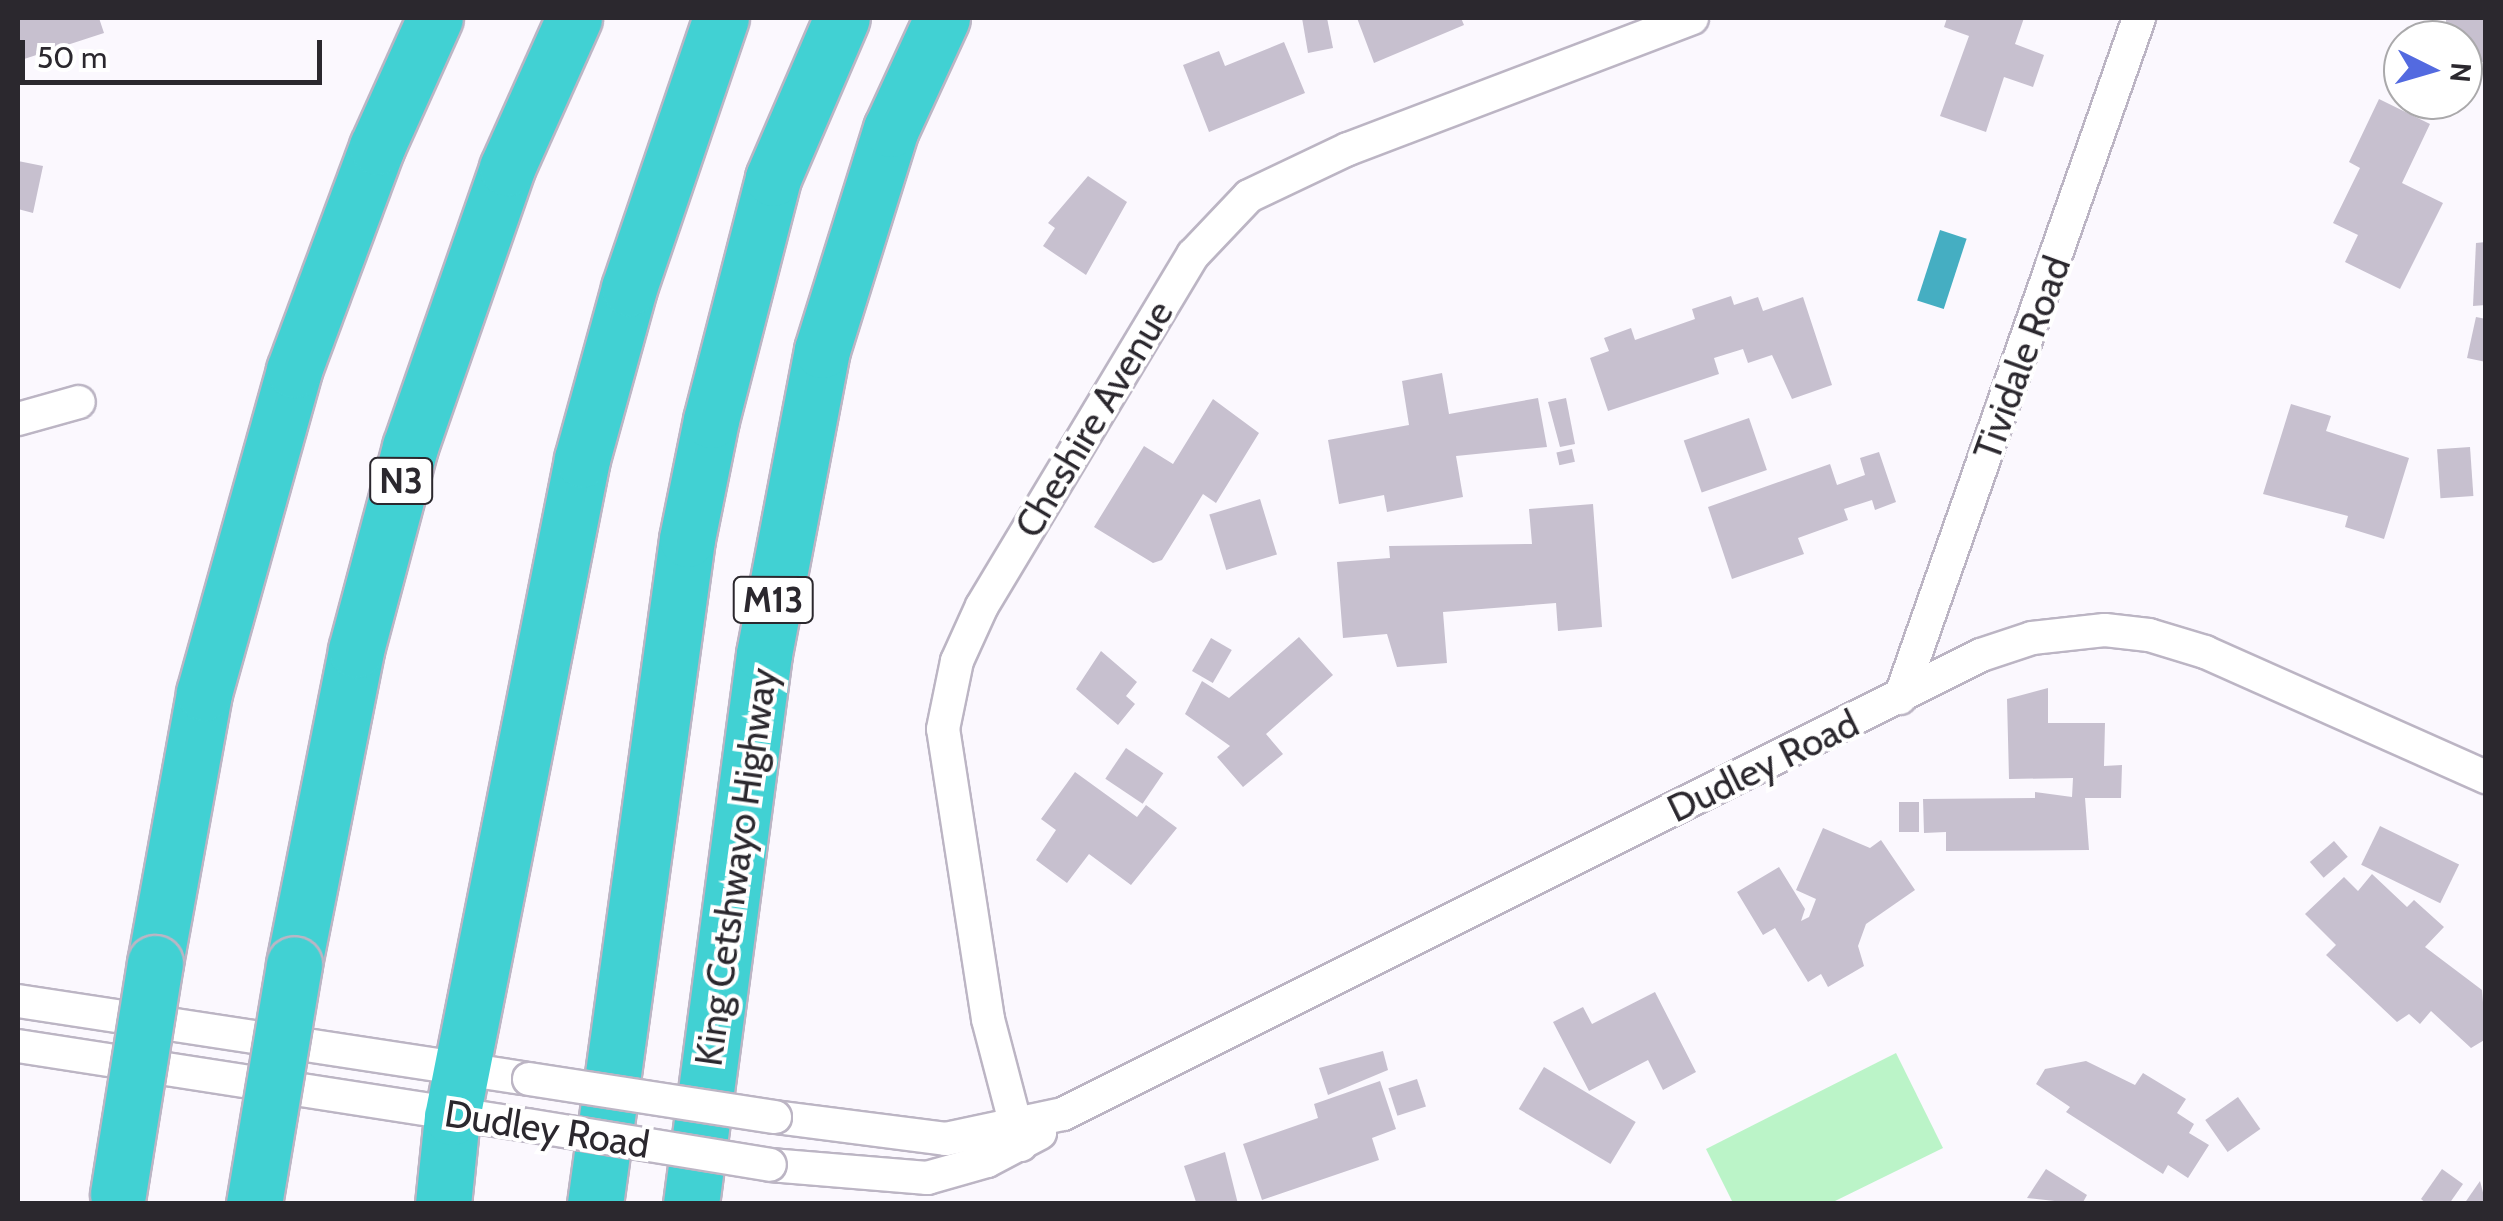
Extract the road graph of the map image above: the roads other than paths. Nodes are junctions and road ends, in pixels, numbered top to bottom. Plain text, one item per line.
1 (435, 18) edge
2 (574, 18) edge
3 (721, 18) edge
4 (734, 18) edge
5 (842, 18) edge
6 (942, 18) edge
7 (972, 18) edge
8 (1692, 18) edge
9 (2140, 18) edge
10 (701, 83) junction
11 (822, 350) junction
12 (79, 402) dead end
13 (18, 419) edge
14 (1900, 698) junction
15 (2486, 777) edge
16 (18, 1001) edge
17 (18, 1046) edge
18 (457, 1093) junction
19 (1018, 1135) junction
20 (897, 1137) junction
21 (894, 1192) edge
22 (117, 1199) edge
23 (254, 1204) edge
24 (443, 1204) edge
25 (596, 1204) edge
26 (691, 1204) edge

1 - 22 highway, bridge
2 - 23 highway, N3, bridge
3 - 10 highway
4 - 10 highway
5 - 25 highway, M13
6 - 11 highway, King Cetshwayo Highway / M13
7 - 11 highway
8 - 19 street, Cheshire Avenue
9 - 14 street, Tividale Road
10 - 18 highway
11 - 26 highway, King Cetshwayo Highway / M13
12 - 13 street
14 - 15 street, Dudley Road
14 - 19 street, Dudley Road
16 - 18 street, Dudley Road
17 - 18 street, Dudley Road
18 - 20 street, Dudley Road, bridge
18 - 21 street, Dudley Road, bridge
18 - 24 highway
19 - 20 street, Dudley Road
19 - 21 street, Dudley Road
20 - 21 street

